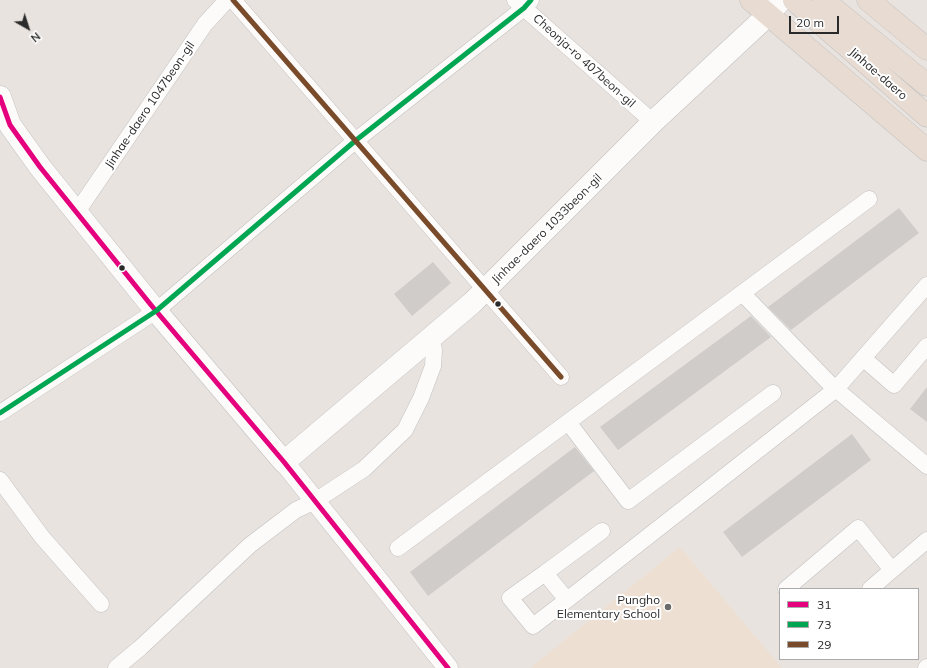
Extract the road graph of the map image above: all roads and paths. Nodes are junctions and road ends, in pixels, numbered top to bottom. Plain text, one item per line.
1 (227, 0) edge
2 (233, 0) edge
3 (751, 0) edge
4 (794, 0) edge
5 (823, 0) edge
6 (868, 0) edge
7 (523, 3) edge
8 (775, 8) edge
9 (927, 49) edge
10 (927, 85) edge
11 (0, 97) edge
12 (927, 116) edge
13 (653, 122) junction
14 (355, 141) junction
15 (927, 150) edge
16 (869, 199) dead end
17 (77, 212) junction
18 (927, 285) edge
19 (485, 291) junction
20 (742, 293) junction
21 (156, 311) junction
22 (431, 338) junction
23 (927, 346) edge
24 (863, 358) junction
25 (561, 377) dead end
26 (836, 389) junction
27 (773, 393) dead end
28 (0, 413) edge
29 (568, 422) junction
30 (284, 462) junction
31 (927, 466) edge
32 (0, 480) edge
33 (315, 501) junction
34 (602, 531) dead end
35 (927, 540) edge
36 (398, 548) dead end
37 (892, 570) junction
38 (545, 573) junction
39 (787, 588) edge
40 (871, 588) edge
41 (567, 600) junction
42 (102, 604) dead end
43 (116, 668) edge
44 (448, 668) edge

1 - 17 street, Jinhae-daero 1047beon-gil
2 - 14 street
3 - 8 highway
4 - 12 highway, Jinhae-daero
5 - 10 highway, Jinhae-daero
6 - 9 highway
7 - 13 street, Cheonja-ro 407beon-gil
7 - 14 street
8 - 13 main road, Jinhae-daero 1033beon-gil
8 - 15 highway
11 - 17 main road
13 - 19 main road, Jinhae-daero 1033beon-gil
14 - 19 street
14 - 21 street
16 - 20 street
17 - 21 main road
18 - 24 street
19 - 22 main road, Jinhae-daero 1033beon-gil
19 - 25 street
20 - 26 street
20 - 29 street
21 - 28 street
21 - 30 main road
22 - 30 main road, Jinhae-daero 1033beon-gil
22 - 33 street
23 - 24 street
24 - 26 street
26 - 31 street
26 - 41 street
27 - 29 street
29 - 36 street
30 - 33 street
32 - 42 street
33 - 43 street
33 - 44 street
34 - 38 street
35 - 37 street
37 - 39 street
37 - 40 street
38 - 41 street
38 - 41 street

